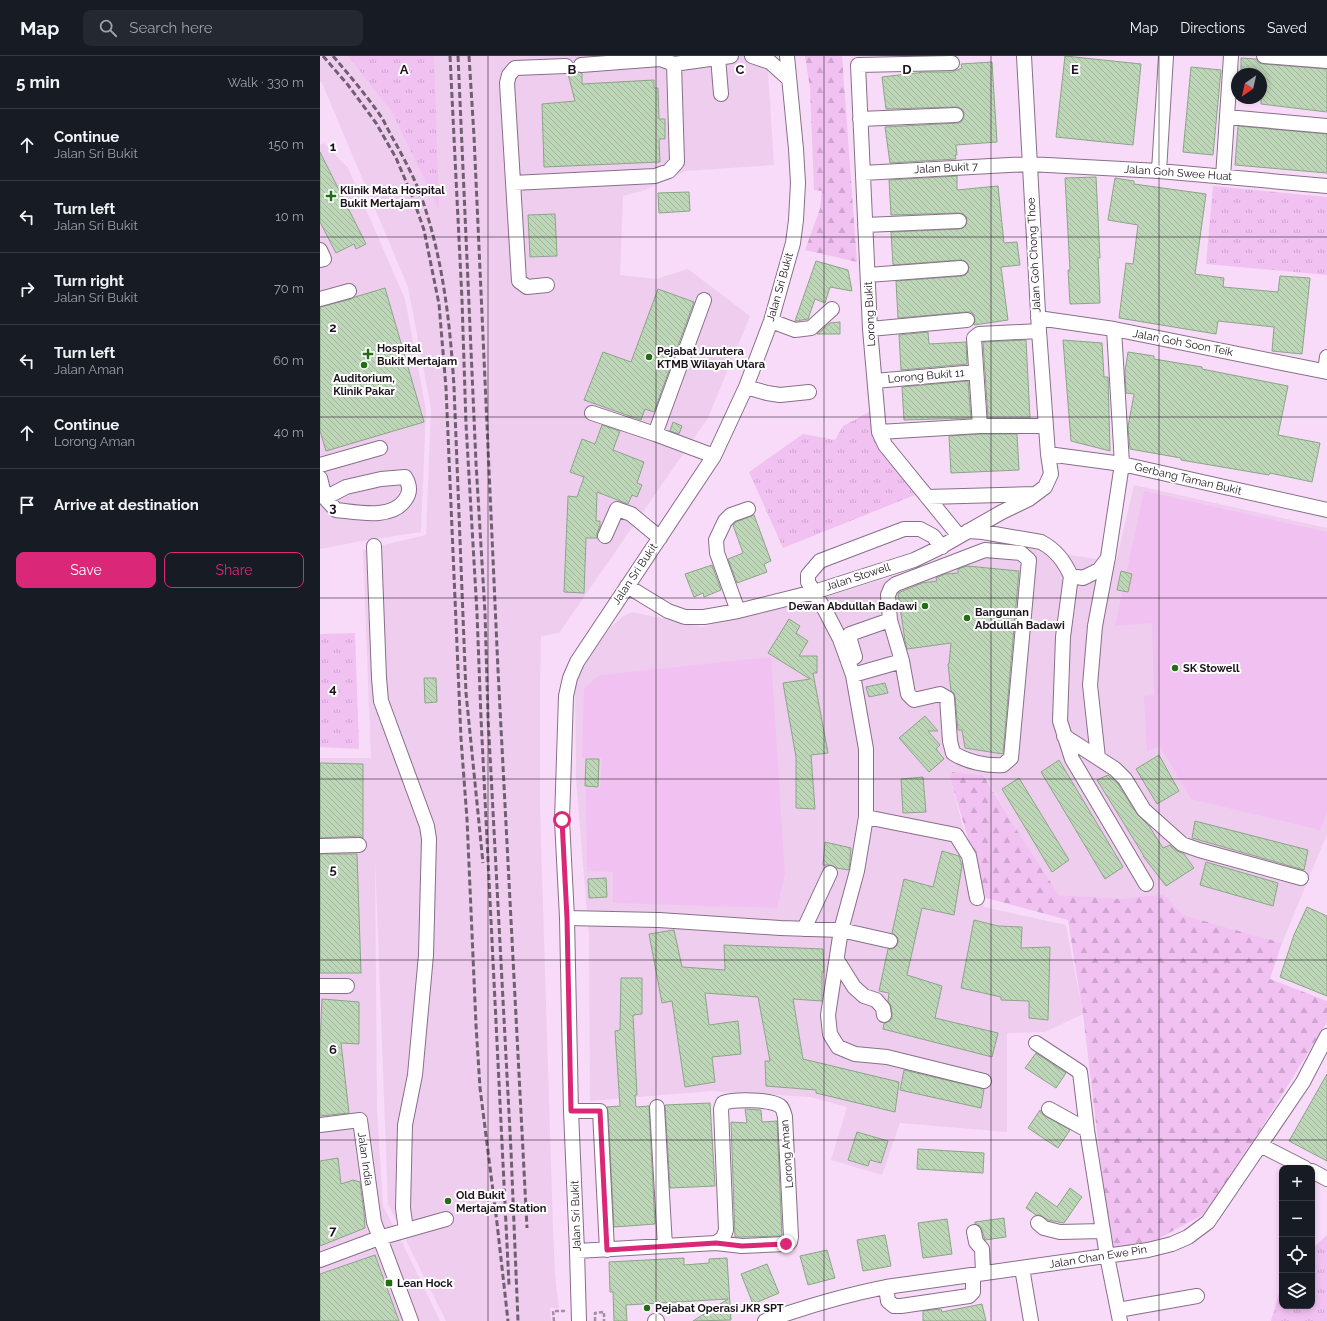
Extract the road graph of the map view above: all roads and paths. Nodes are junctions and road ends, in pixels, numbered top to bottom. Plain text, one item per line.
1 (752, 56) edge
2 (787, 56) edge
3 (1024, 56) edge
4 (1166, 56) edge
5 (1231, 56) edge
6 (1264, 56) edge
7 (724, 57) edge
8 (660, 58) edge
9 (1327, 61) edge
10 (952, 63) dead end
11 (674, 64) junction
12 (581, 65) dead end
13 (566, 66) dead end
14 (789, 79) junction
15 (721, 94) dead end
16 (956, 115) dead end
17 (1227, 117) junction
18 (860, 119) junction
19 (1327, 126) edge
20 (1029, 164) junction
21 (1159, 171) junction
22 (863, 173) junction
23 (1224, 176) junction
24 (514, 183) junction
25 (1327, 186) edge
26 (959, 221) dead end
27 (865, 224) junction
28 (320, 250) edge
29 (320, 260) edge
30 (961, 268) dead end
31 (868, 275) junction
32 (548, 285) dead end
33 (349, 291) dead end
34 (320, 299) edge
35 (704, 300) dead end
36 (832, 309) dead end
37 (967, 320) dead end
38 (770, 321) junction
39 (1038, 324) junction
40 (870, 329) junction
41 (1114, 330) junction
42 (1327, 357) edge
43 (976, 372) junction
44 (1326, 372) edge
45 (875, 381) junction
46 (746, 387) junction
47 (809, 392) dead end
48 (592, 413) dead end
49 (980, 426) junction
50 (1045, 426) junction
51 (879, 432) junction
52 (655, 434) junction
53 (380, 448) dead end
54 (1048, 454) junction
55 (714, 456) junction
56 (1122, 464) junction
57 (320, 465) edge
58 (320, 478) edge
59 (1036, 494) junction
60 (927, 497) junction
61 (325, 498) junction
62 (748, 509) dead end
63 (1327, 510) edge
64 (963, 534) junction
65 (605, 536) dead end
66 (660, 538) junction
67 (374, 546) dead end
68 (942, 547) junction
69 (1108, 558) junction
70 (1071, 576) junction
71 (627, 586) junction
72 (814, 592) junction
73 (738, 611) junction
74 (890, 620) junction
75 (902, 662) junction
76 (856, 674) junction
77 (1064, 736) junction
78 (1098, 758) junction
79 (866, 818) junction
80 (359, 845) dead end
81 (320, 846) edge
82 (830, 873) dead end
83 (1301, 878) dead end
84 (1146, 884) dead end
85 (977, 898) dead end
86 (567, 918) junction
87 (804, 929) junction
88 (841, 930) junction
89 (890, 941) dead end
90 (837, 960) junction
91 (320, 986) edge
92 (348, 986) dead end
93 (884, 1016) dead end
94 (1327, 1036) edge
95 (1036, 1043) dead end
96 (984, 1080) dead end
97 (657, 1107) dead end
98 (1049, 1109) dead end
99 (571, 1111) junction
100 (320, 1126) edge
101 (1087, 1130) junction
102 (1260, 1145) junction
103 (1299, 1165) edge
104 (1315, 1173) edge
105 (1327, 1179) edge
106 (446, 1219) dead end
107 (1038, 1223) dead end
108 (406, 1230) junction
109 (1103, 1231) junction
110 (974, 1232) dead end
111 (379, 1238) junction
112 (716, 1243) junction
113 (665, 1246) junction
114 (607, 1250) junction
115 (577, 1251) junction
116 (1107, 1256) junction
117 (320, 1260) edge
118 (1022, 1268) junction
119 (978, 1274) junction
120 (886, 1287) junction
121 (1197, 1296) dead end
122 (579, 1316) edge
123 (1119, 1316) edge
124 (411, 1321) edge
125 (554, 1321) edge
126 (595, 1321) edge
127 (604, 1321) edge
128 (765, 1321) edge
129 (1031, 1321) edge

1 - 14 street
2 - 14 street, Jalan Sri Bukit
3 - 20 street, Jalan Goh Chong Thoe
4 - 21 street
5 - 17 street
6 - 9 street
7 - 11 street
7 - 15 street
8 - 11 street
8 - 12 street
10 - 18 street, Lorong Bukit
11 - 24 street
13 - 24 street
14 - 38 street, Jalan Sri Bukit
16 - 18 street
17 - 19 street
17 - 23 street
18 - 22 street, Lorong Bukit
20 - 21 street, Jalan Goh Swee Huat
20 - 22 street, Jalan Bukit 7
20 - 39 street, Jalan Goh Chong Thoe
21 - 23 street, Jalan Goh Swee Huat
22 - 27 street, Lorong Bukit
23 - 25 street, Jalan Goh Swee Huat
24 - 32 street
26 - 27 street
27 - 31 street, Lorong Bukit
28 - 29 street
30 - 31 street
31 - 40 street, Lorong Bukit
33 - 34 street
35 - 52 street
36 - 38 street
37 - 40 street
38 - 46 street, Jalan Sri Bukit
39 - 41 street, Jalan Goh Soon Teik
39 - 43 street, Jalan Goh Soon Teik
39 - 50 street, Jalan Goh Chong Thoe
40 - 45 street, Lorong Bukit
41 - 44 street, Jalan Goh Soon Teik
41 - 56 street
42 - 44 street
43 - 45 street, Lorong Bukit 11
43 - 49 street
45 - 51 street, Lorong Bukit
46 - 47 street
46 - 55 street, Jalan Sri Bukit
48 - 52 street
49 - 50 street
49 - 51 street
50 - 54 street, Jalan Goh Chong Thoe
51 - 60 street, Lorong Bukit
52 - 55 street
53 - 57 street
54 - 56 street, Gerbang Taman Bukit
54 - 59 street, Jalan Stowell
55 - 66 street, Jalan Sri Bukit
56 - 63 street, Gerbang Taman Bukit
56 - 69 street
58 - 61 street
59 - 60 street
59 - 64 street, Jalan Stowell
60 - 64 street, Lorong Bukit
61 - 61 street
62 - 73 street
64 - 68 street, Jalan Stowell
64 - 70 street
65 - 66 street
66 - 71 street, Jalan Sri Bukit
67 - 108 street
68 - 72 street, Jalan Stowell
68 - 72 street
69 - 70 street
69 - 78 street
70 - 77 street
71 - 73 street, Jalan Stowell
71 - 86 street, Jalan Sri Bukit
72 - 73 street, Jalan Stowell
72 - 76 street
74 - 75 street
74 - 75 street
74 - 76 street
75 - 76 street
76 - 79 street
77 - 78 street
77 - 84 street
78 - 83 street
79 - 85 street
79 - 88 street
80 - 81 street
82 - 87 street
86 - 87 street
86 - 99 street, Jalan Sri Bukit
87 - 88 street
88 - 89 street
88 - 90 street
90 - 93 street
90 - 96 street
91 - 92 street
94 - 102 street, Jalan Chan Ewe Pin
95 - 101 street
97 - 113 street
98 - 101 street
99 - 114 street
99 - 115 street, Jalan Sri Bukit
100 - 111 street, Jalan India
101 - 109 street
102 - 103 street
102 - 116 street, Jalan Chan Ewe Pin
104 - 105 street
106 - 108 street
107 - 109 street
108 - 111 street
109 - 116 street
110 - 119 street
111 - 117 street
111 - 124 street
112 - 112 street, Lorong Aman
112 - 113 street
113 - 114 street
114 - 115 street
115 - 122 street, Jalan Sri Bukit
116 - 118 street, Jalan Chan Ewe Pin
116 - 123 street
118 - 119 street, Jalan Chan Ewe Pin
118 - 129 street
119 - 120 street, Jalan Chan Ewe Pin
119 - 120 street
120 - 128 street, Jalan Chan Ewe Pin
121 - 123 street
122 - 125 path
126 - 127 path

